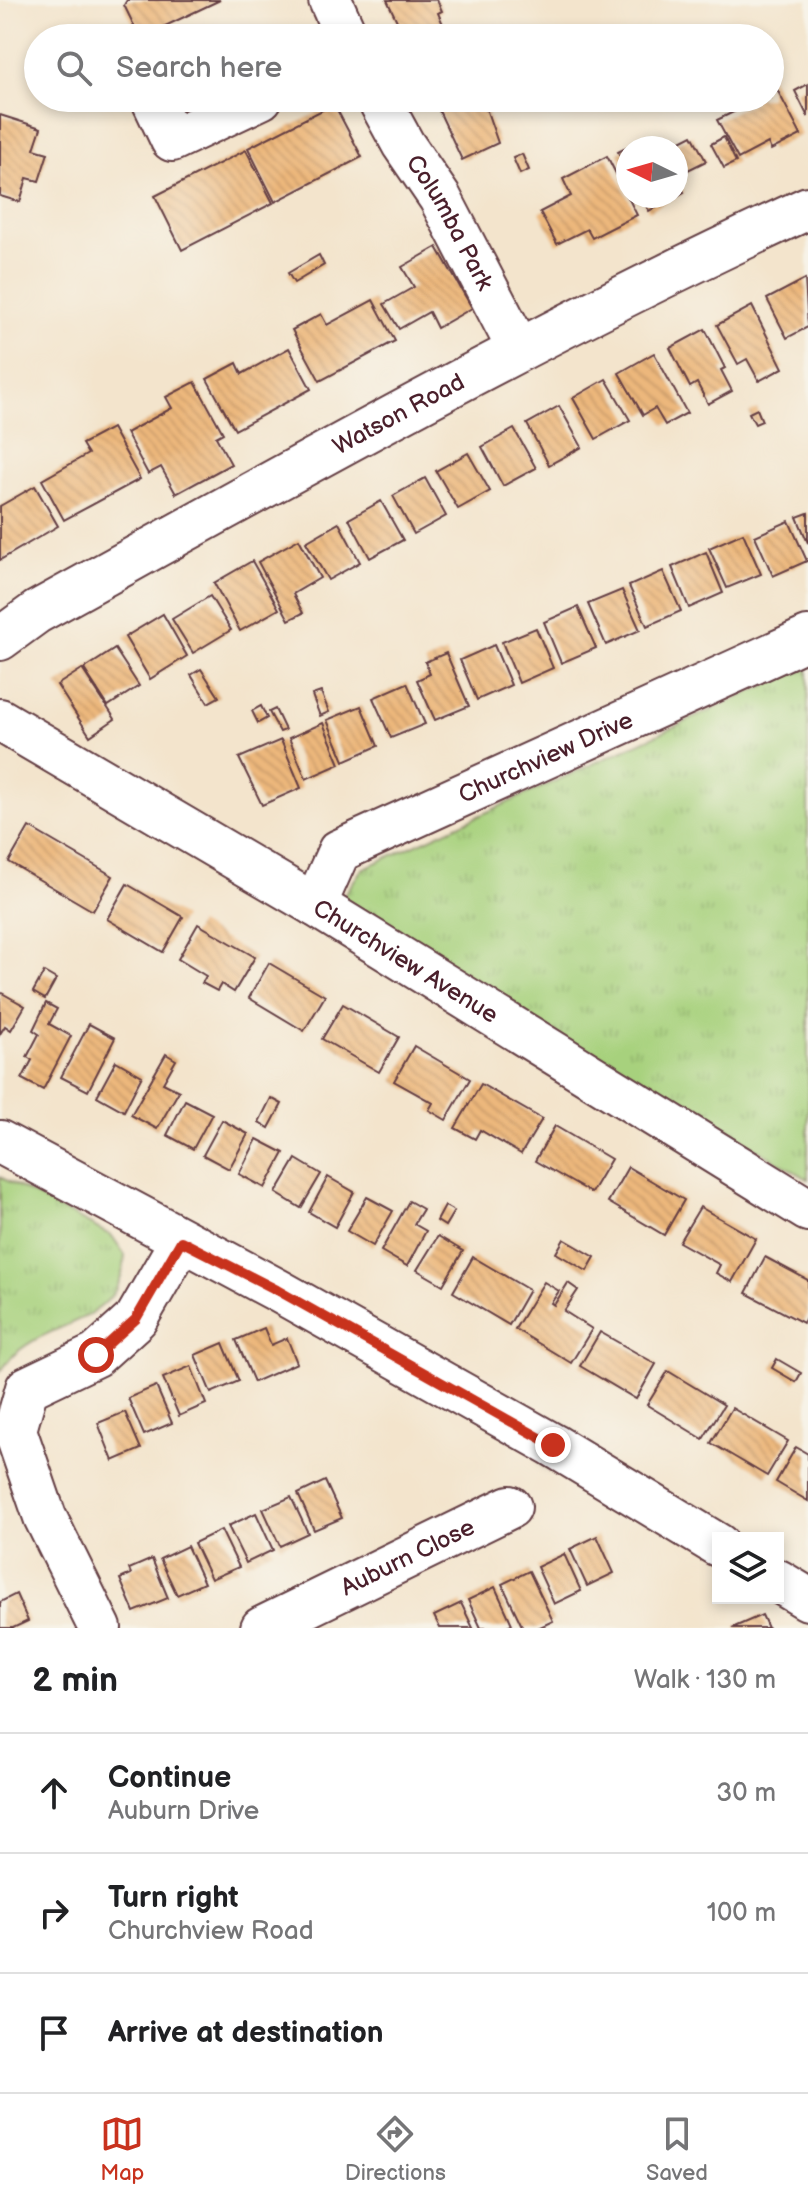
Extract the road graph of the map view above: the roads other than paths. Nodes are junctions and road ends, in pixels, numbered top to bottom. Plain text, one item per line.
1 (330, 0) edge
2 (341, 24) edge
3 (159, 112) edge
4 (231, 112) edge
5 (386, 112) edge
6 (808, 208) edge
7 (518, 348) junction
8 (808, 638) edge
9 (0, 639) edge
10 (0, 720) edge
11 (315, 905) junction
12 (0, 1142) edge
13 (808, 1210) edge
14 (181, 1241) junction
15 (510, 1507) dead end
16 (712, 1541) edge
17 (784, 1585) edge
18 (808, 1599) edge
19 (100, 1628) edge
20 (262, 1628) edge

1 - 2 street
3 - 4 street
5 - 7 street, Columba Park
6 - 7 street, Watson Road
7 - 9 street, Watson Road
8 - 11 street, Churchview Drive
10 - 11 street, Churchview Avenue
11 - 13 street, Churchview Avenue
12 - 14 street
14 - 16 street
14 - 19 street
15 - 20 street, Auburn Close
17 - 18 street

